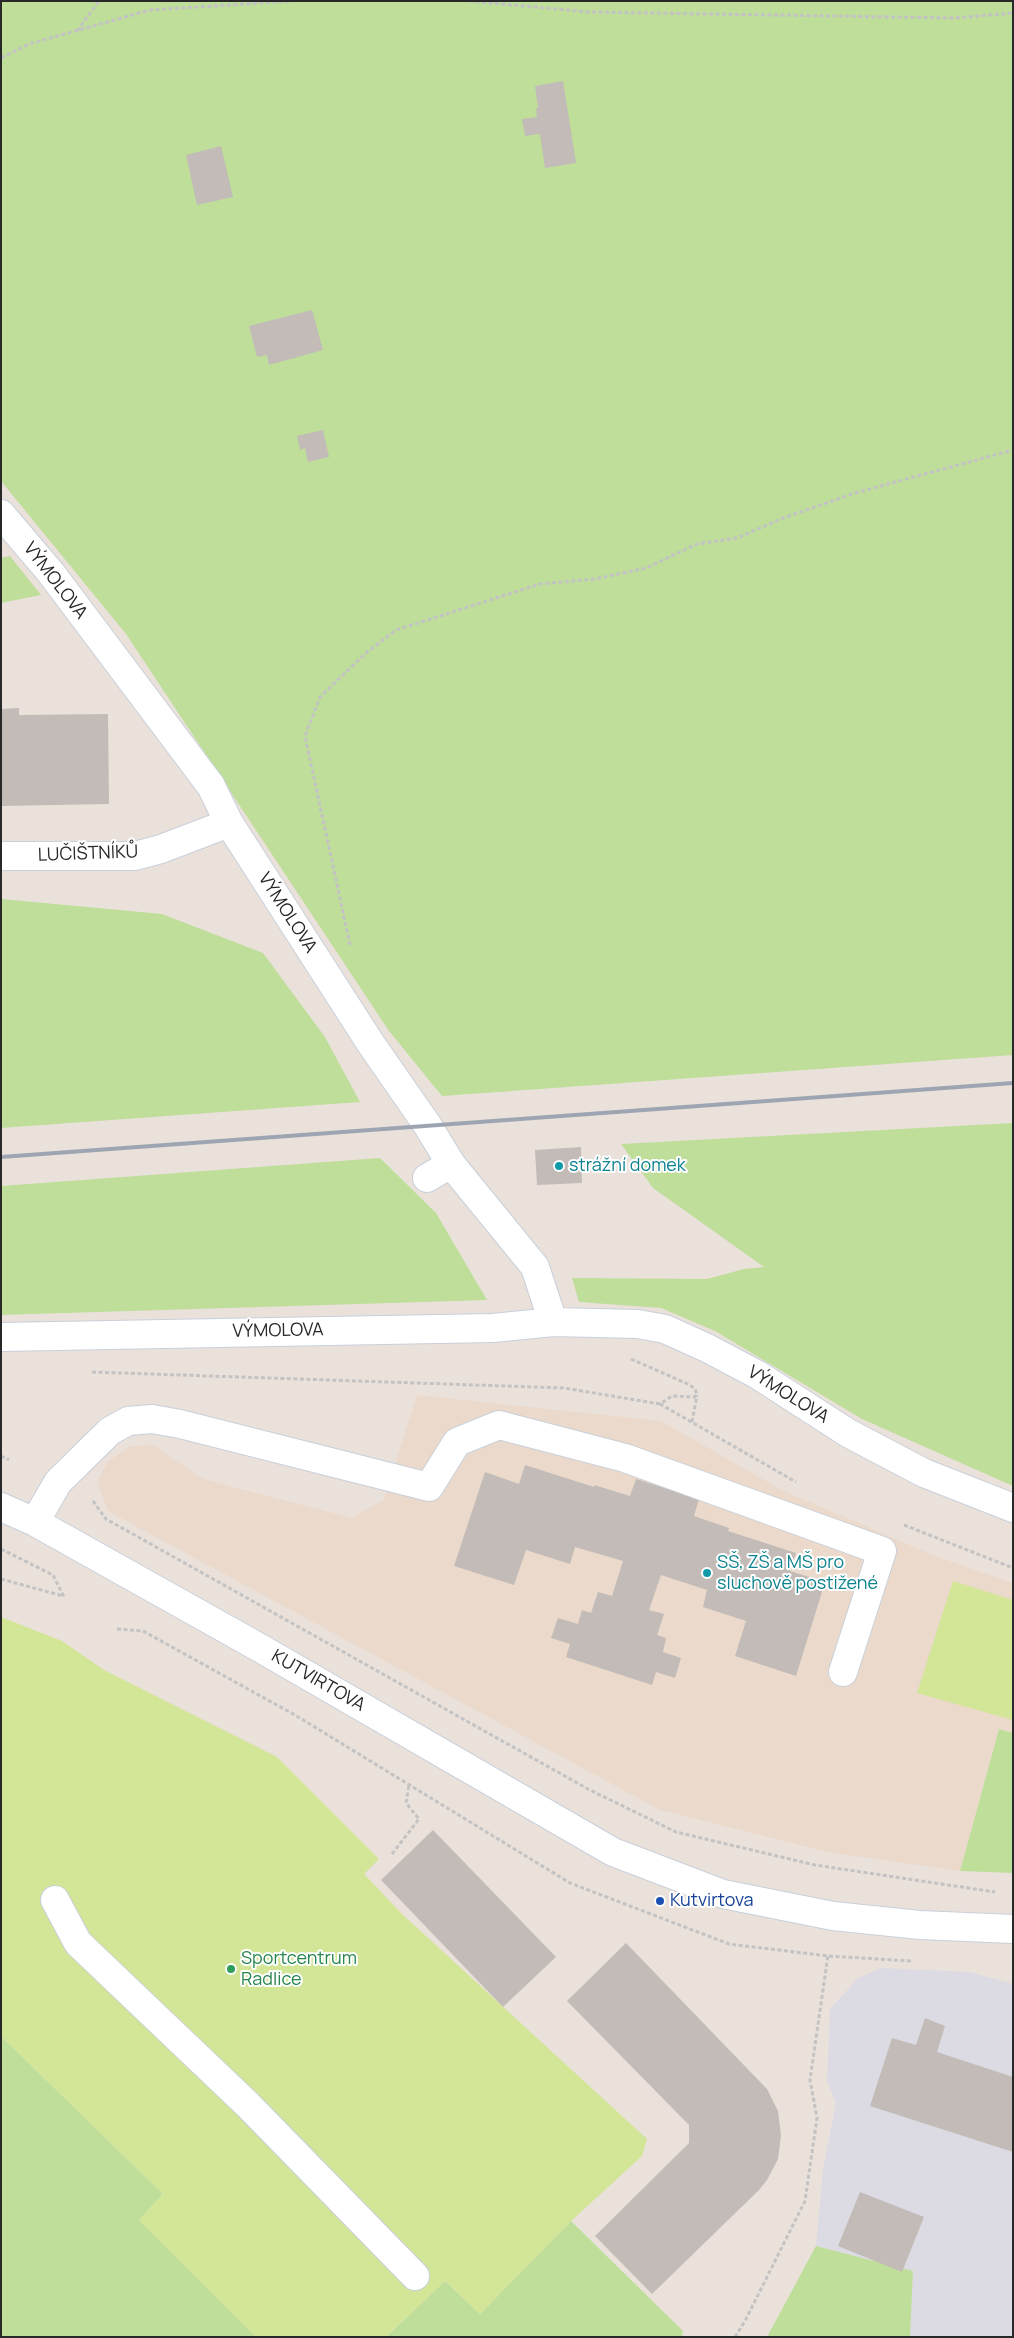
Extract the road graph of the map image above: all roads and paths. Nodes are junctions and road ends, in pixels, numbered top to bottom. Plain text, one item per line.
1 (99, 1) edge
2 (293, 1) edge
3 (470, 1) edge
4 (1013, 13) edge
5 (77, 31) junction
6 (1, 58) edge
7 (1013, 450) edge
8 (1, 514) edge
9 (229, 822) junction
10 (1, 856) edge
11 (350, 947) dead end
12 (451, 1164) junction
13 (427, 1178) dead end
14 (553, 1322) junction
15 (1, 1337) edge
16 (626, 1357) dead end
17 (83, 1372) dead end
18 (697, 1394) junction
19 (660, 1404) junction
20 (692, 1422) junction
21 (1, 1456) edge
22 (9, 1460) dead end
23 (804, 1485) dead end
24 (93, 1501) dead end
25 (1, 1507) edge
26 (1013, 1508) edge
27 (35, 1522) junction
28 (899, 1522) dead end
29 (1, 1550) edge
30 (1013, 1568) edge
31 (1, 1579) edge
32 (843, 1672) dead end
33 (409, 1785) dead end
34 (392, 1854) dead end
35 (998, 1892) dead end
36 (55, 1900) dead end
37 (833, 1916) junction
38 (1013, 1929) edge
39 (415, 2276) dead end
40 (735, 2337) edge

1 - 5 path
2 - 5 path
3 - 4 path
5 - 6 path
7 - 11 path
8 - 9 street, VÝMOLOVA
9 - 10 street, LUČIŠTNÍKŮ
9 - 12 street, VÝMOLOVA
12 - 13 street
12 - 14 street, VÝMOLOVA
14 - 15 street, VÝMOLOVA
14 - 26 street, VÝMOLOVA
16 - 18 path
17 - 19 path
18 - 19 path
18 - 20 path
19 - 20 path
20 - 23 path
21 - 22 path
24 - 35 path
25 - 27 street, KUTVIRTOVA
27 - 32 street
27 - 37 street, KUTVIRTOVA
28 - 30 path
29 - 31 path
33 - 34 path
36 - 39 street
37 - 38 street, KUTVIRTOVA
37 - 40 path

